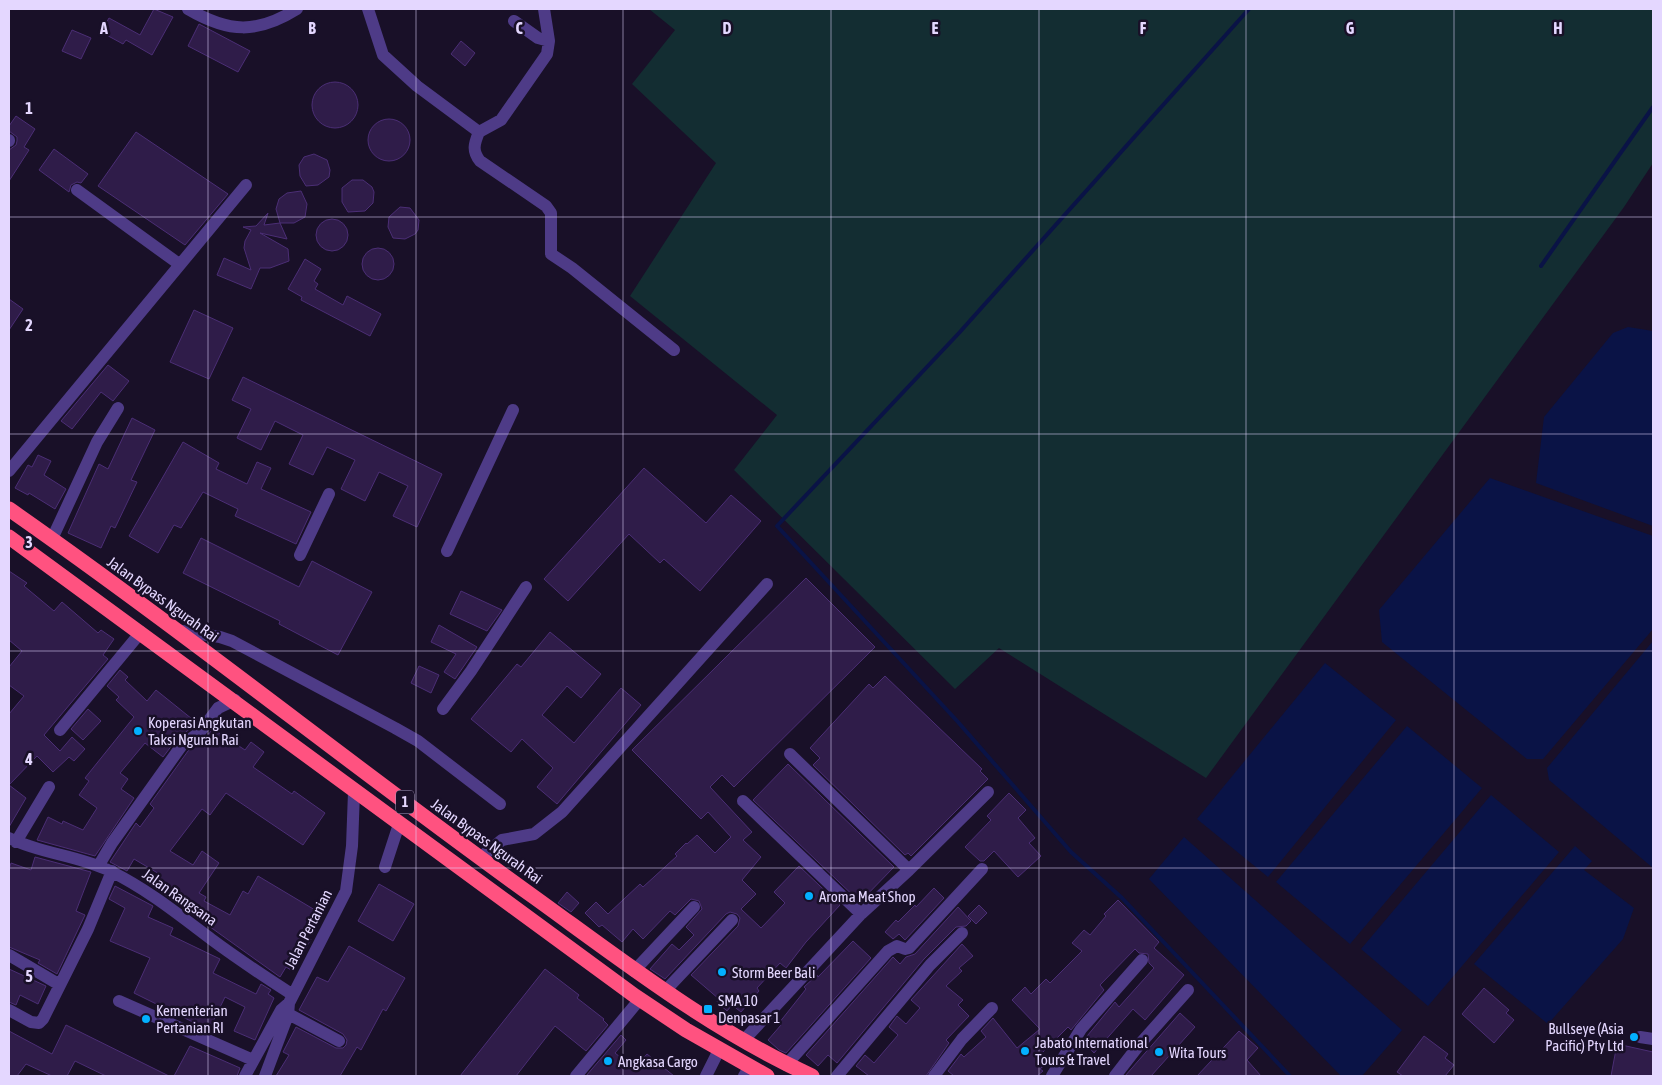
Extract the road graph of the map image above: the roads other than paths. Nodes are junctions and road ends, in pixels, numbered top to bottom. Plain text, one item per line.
1 (188, 9) edge
2 (297, 9) edge
3 (368, 9) edge
4 (544, 9) edge
5 (514, 21) dead end
6 (549, 41) junction
7 (479, 132) junction
8 (246, 185) dead end
9 (77, 190) dead end
10 (179, 264) junction
11 (674, 350) dead end
12 (118, 408) dead end
13 (513, 410) dead end
14 (9, 471) edge
15 (330, 494) dead end
16 (9, 510) edge
17 (9, 537) edge
18 (52, 539) junction
19 (447, 551) dead end
20 (300, 555) dead end
21 (767, 584) dead end
22 (526, 587) dead end
23 (176, 630) junction
24 (140, 632) junction
25 (235, 700) junction
26 (443, 709) dead end
27 (60, 730) dead end
28 (790, 754) dead end
29 (347, 758) junction
30 (334, 776) junction
31 (49, 787) dead end
32 (354, 792) junction
33 (988, 792) dead end
34 (743, 801) dead end
35 (500, 804) dead end
36 (399, 824) junction
37 (13, 840) edge
38 (480, 858) junction
39 (99, 866) junction
40 (385, 867) dead end
41 (982, 869) dead end
42 (909, 870) junction
43 (112, 872) junction
44 (694, 907) dead end
45 (860, 914) junction
46 (732, 920) dead end
47 (962, 933) dead end
48 (9, 955) edge
49 (1142, 960) dead end
50 (634, 971) junction
51 (60, 985) junction
52 (1188, 990) dead end
53 (665, 992) junction
54 (640, 999) junction
55 (119, 1001) dead end
56 (288, 1006) junction
57 (992, 1008) dead end
58 (9, 1010) edge
59 (1640, 1037) dead end
60 (1653, 1039) edge
61 (339, 1041) dead end
62 (743, 1041) junction
63 (719, 1050) junction
64 (253, 1060) junction
65 (786, 1064) junction
66 (747, 1072) edge
67 (245, 1076) edge
68 (265, 1076) edge
69 (576, 1076) edge
70 (706, 1076) edge
71 (767, 1076) edge
72 (812, 1076) edge
73 (837, 1076) edge
74 (934, 1076) edge
75 (1052, 1076) edge
76 (1115, 1076) edge

1 - 2 street
3 - 7 street
4 - 6 street
5 - 6 street
6 - 7 street
7 - 11 street
8 - 10 street
9 - 10 street
10 - 14 street
12 - 18 street
13 - 19 street
15 - 20 street
16 - 18 highway, Jalan Bypass Ngurah Rai / 1
17 - 24 highway, 1
18 - 23 highway, Jalan Bypass Ngurah Rai / 1
21 - 38 street
22 - 26 street
23 - 29 highway, Jalan Bypass Ngurah Rai / 1
23 - 35 street
24 - 25 highway, 1
24 - 27 street
25 - 30 highway, 1
25 - 39 street
28 - 42 street
29 - 30 highway
29 - 38 highway, Jalan Bypass Ngurah Rai / 1
30 - 32 highway, 1
31 - 37 street
32 - 36 highway, 1
32 - 56 street, Jalan Pertanian
33 - 42 street
34 - 45 street
36 - 40 street
36 - 54 highway, 1
37 - 39 street, Jalan Rangsana
38 - 50 highway, Jalan Bypass Ngurah Rai / 1
39 - 43 street, Jalan Rangsana
41 - 65 street
42 - 45 street
43 - 51 street
43 - 56 street, Jalan Rangsana
44 - 50 street
45 - 62 street
46 - 53 street
47 - 73 street
48 - 51 street
49 - 75 street
50 - 53 highway, Jalan Bypass Ngurah Rai / 1
51 - 58 street
52 - 76 street
53 - 62 highway, Jalan Bypass Ngurah Rai / 1
54 - 63 highway, 1
54 - 69 street
55 - 64 street
56 - 61 street, Jalan Rangsana
56 - 64 street, Jalan Pertanian
56 - 68 street
57 - 74 street
59 - 60 street
62 - 65 highway, Jalan Bypass Ngurah Rai / 1
63 - 66 highway, 1
63 - 70 street
64 - 67 street, Jalan Pertanian
65 - 72 highway, Jalan Bypass Ngurah Rai / 1
66 - 71 highway, 1

